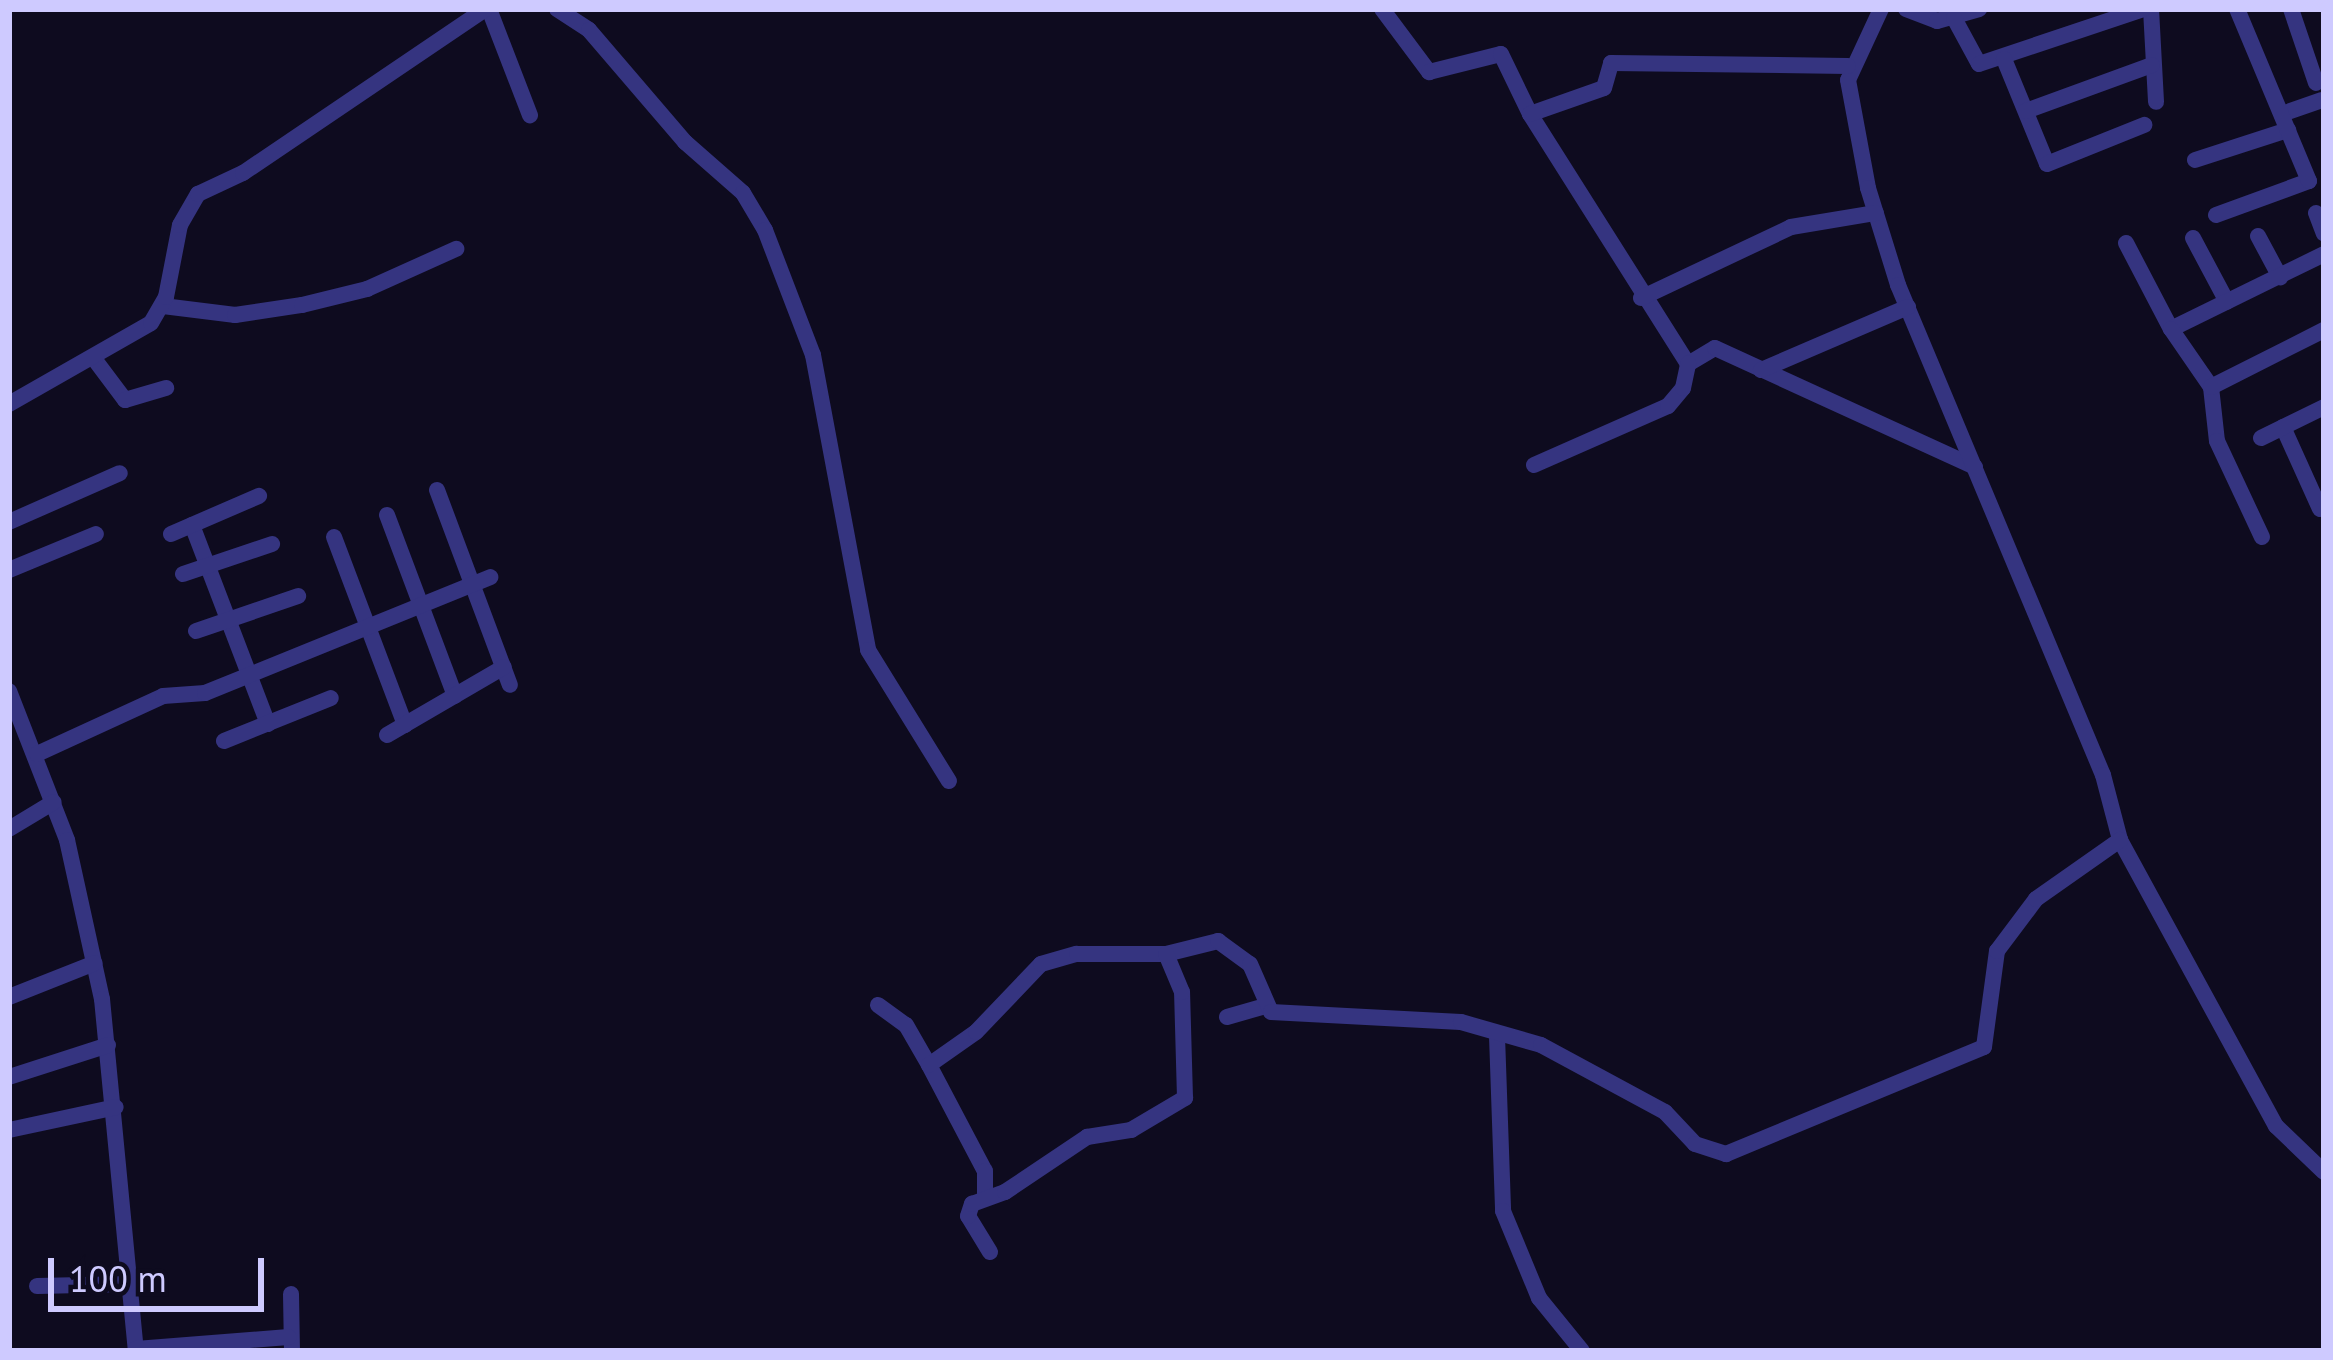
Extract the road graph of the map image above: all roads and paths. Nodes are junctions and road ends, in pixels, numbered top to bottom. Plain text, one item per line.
1 (487, 9) edge
2 (557, 9) edge
3 (1382, 9) edge
4 (1881, 9) edge
5 (1906, 9) edge
6 (1978, 9) edge
7 (2147, 9) edge
8 (2237, 9) edge
9 (2291, 9) edge
10 (1954, 18) junction
11 (2004, 59) junction
12 (2152, 65) junction
13 (1848, 66) junction
14 (2319, 92) edge
15 (2156, 103) dead end
16 (2026, 111) junction
17 (1530, 114) junction
18 (530, 115) dead end
19 (2285, 122) junction
20 (2144, 125) dead end
21 (2195, 160) dead end
22 (1876, 213) junction
23 (2316, 213) dead end
24 (2216, 214) dead end
25 (2324, 234) edge
26 (2258, 236) dead end
27 (2193, 238) dead end
28 (2126, 243) dead end
29 (456, 249) dead end
30 (2324, 254) edge
31 (2280, 277) junction
32 (1641, 298) junction
33 (2227, 302) junction
34 (163, 306) junction
35 (1908, 307) junction
36 (2171, 329) junction
37 (2324, 330) edge
38 (101, 364) junction
39 (1688, 364) junction
40 (1761, 370) junction
41 (2211, 387) junction
42 (166, 388) dead end
43 (9, 404) edge
44 (2324, 407) edge
45 (2282, 427) junction
46 (2261, 438) dead end
47 (1534, 465) dead end
48 (1975, 467) junction
49 (120, 473) dead end
50 (437, 490) dead end
51 (259, 496) dead end
52 (2320, 509) dead end
53 (387, 514) dead end
54 (9, 522) edge
55 (192, 525) junction
56 (96, 534) dead end
57 (171, 534) dead end
58 (334, 537) dead end
59 (2262, 537) dead end
60 (272, 544) dead end
61 (207, 566) junction
62 (9, 570) edge
63 (183, 574) dead end
64 (481, 581) junction
65 (298, 596) dead end
66 (421, 604) junction
67 (228, 620) junction
68 (366, 625) junction
69 (196, 632) dead end
70 (249, 672) junction
71 (9, 691) edge
72 (455, 696) junction
73 (331, 698) dead end
74 (26, 723) junction
75 (268, 724) junction
76 (405, 725) junction
77 (387, 735) dead end
78 (9, 738) edge
79 (224, 741) dead end
80 (37, 754) junction
81 (950, 781) dead end
82 (54, 802) junction
83 (9, 829) edge
84 (2120, 841) junction
85 (1166, 954) junction
86 (95, 963) junction
87 (9, 997) edge
88 (878, 1005) dead end
89 (1265, 1006) junction
90 (1227, 1017) dead end
91 (1497, 1036) junction
92 (108, 1046) junction
93 (929, 1065) junction
94 (9, 1078) edge
95 (116, 1106) junction
96 (9, 1130) edge
97 (2324, 1172) edge
98 (986, 1197) junction
99 (990, 1252) dead end
100 (128, 1285) junction
101 (37, 1286) dead end
102 (291, 1294) dead end
103 (291, 1344) edge
104 (136, 1350) edge
105 (1582, 1351) edge

1 - 18 street
1 - 34 street
2 - 81 street
3 - 17 street
4 - 13 street
5 - 10 street
6 - 10 street
7 - 11 street
7 - 12 street
8 - 19 street
9 - 14 street
10 - 11 street
11 - 16 street
12 - 15 street
12 - 16 street
13 - 17 street
13 - 22 street
14 - 19 street
16 - 20 street
17 - 32 street
19 - 21 street
19 - 24 street
22 - 32 street
22 - 35 street
23 - 25 street
26 - 31 street
27 - 33 street
28 - 36 street
29 - 34 street
30 - 31 street
31 - 33 street
32 - 39 street
33 - 36 street
34 - 38 street
35 - 40 street
35 - 48 street
36 - 41 street
37 - 41 street
38 - 42 street
38 - 43 street
39 - 40 street
39 - 47 street
40 - 48 street
41 - 59 street
44 - 45 street
45 - 46 street
45 - 52 street
48 - 84 street
49 - 54 street
50 - 64 street
51 - 55 street
53 - 66 street
55 - 57 street
55 - 61 street
56 - 62 street
58 - 68 street
60 - 61 street
61 - 63 street
61 - 67 street
64 - 66 street
64 - 72 street
65 - 67 street
66 - 68 street
66 - 72 street
67 - 69 street
67 - 70 street
68 - 70 street
68 - 76 street
70 - 75 street
70 - 80 street
71 - 74 street
72 - 76 street
73 - 75 street
74 - 78 street
74 - 80 street
75 - 79 street
76 - 77 street
80 - 82 street
82 - 83 street
82 - 86 street
84 - 91 street
84 - 97 street
85 - 89 street
85 - 93 street
85 - 98 street
86 - 87 street
86 - 92 street
88 - 93 street
89 - 90 street
89 - 91 street
91 - 105 street
92 - 94 street
92 - 95 street
93 - 98 street
95 - 96 street
95 - 100 street
98 - 99 street
100 - 101 street
100 - 104 street
102 - 103 street
103 - 104 street

